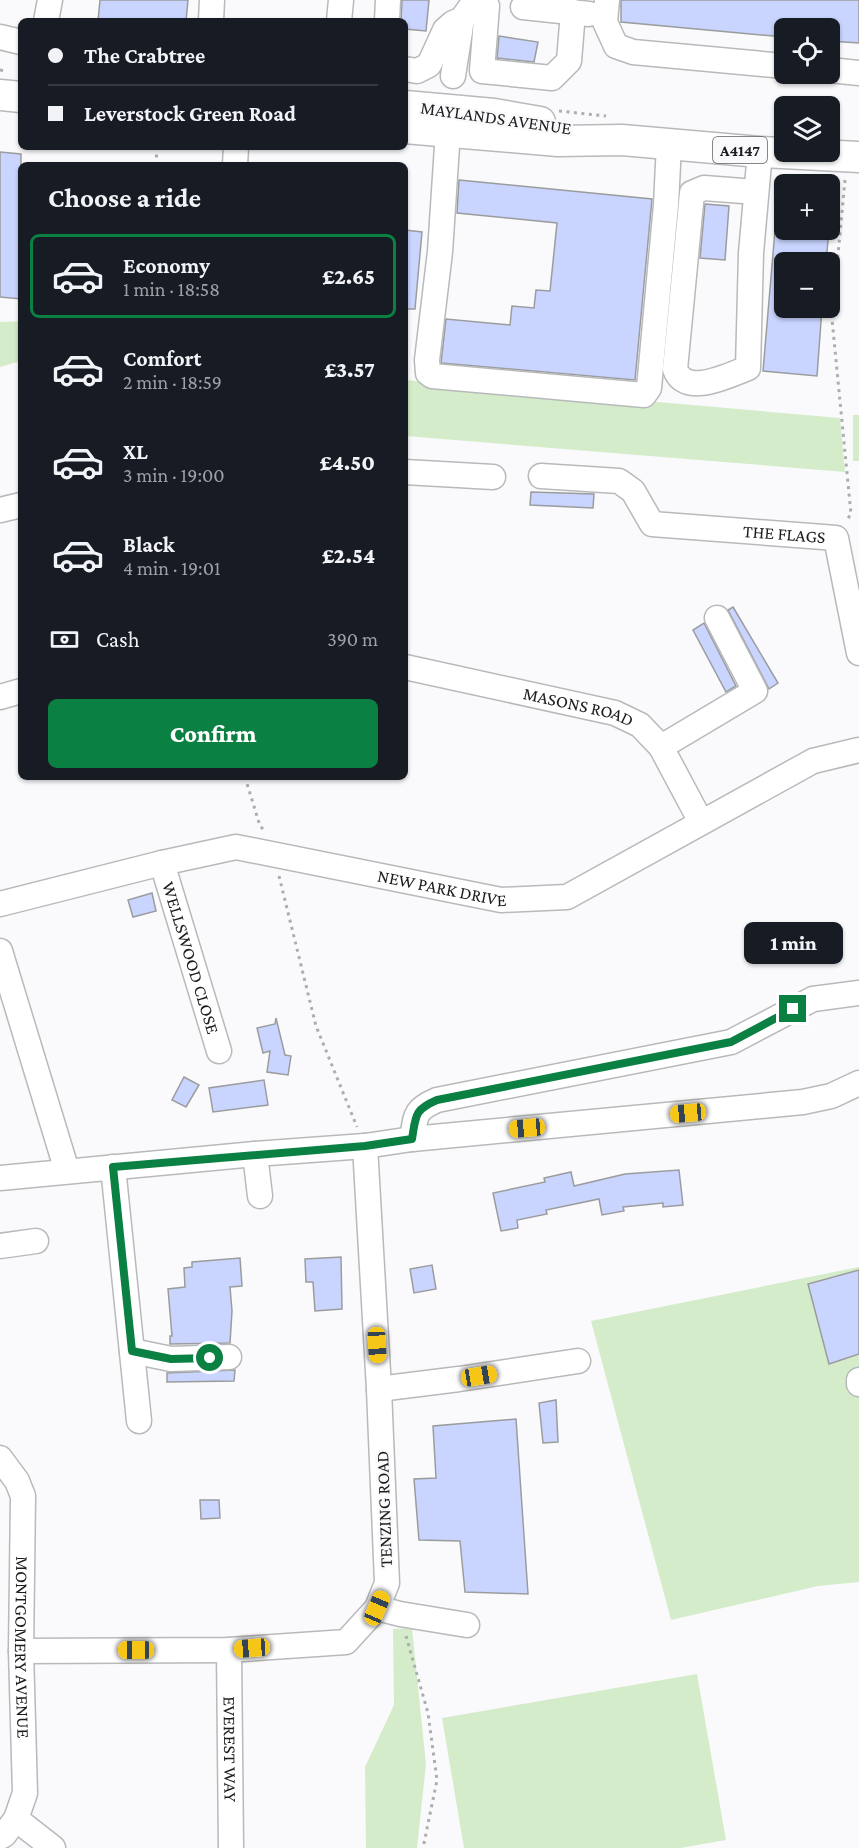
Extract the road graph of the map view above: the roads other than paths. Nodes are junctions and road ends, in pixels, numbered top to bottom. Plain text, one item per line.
1 (50, 0) edge
2 (212, 0) edge
3 (341, 0) edge
4 (388, 0) edge
5 (520, 5) edge
6 (472, 8) edge
7 (590, 9) edge
8 (47, 18) edge
9 (211, 18) edge
10 (339, 18) edge
11 (387, 18) edge
12 (0, 37) edge
13 (18, 41) edge
14 (438, 44) junction
15 (408, 54) edge
16 (774, 65) edge
17 (408, 69) edge
18 (840, 71) edge
19 (859, 73) edge
20 (453, 76) dead end
21 (0, 95) edge
22 (18, 97) edge
23 (408, 113) edge
24 (408, 114) edge
25 (619, 128) junction
26 (448, 132) junction
27 (669, 144) junction
28 (760, 152) junction
29 (852, 168) edge
30 (756, 192) junction
31 (408, 472) edge
32 (540, 476) dead end
33 (493, 477) dead end
34 (18, 506) edge
35 (0, 510) edge
36 (717, 618) dead end
37 (859, 653) edge
38 (408, 668) edge
39 (18, 692) edge
40 (0, 697) edge
41 (661, 747) junction
42 (859, 750) edge
43 (701, 822) junction
44 (162, 864) junction
45 (0, 904) edge
46 (0, 951) edge
47 (859, 993) edge
48 (219, 1051) dead end
49 (859, 1083) edge
50 (412, 1139) junction
51 (365, 1146) junction
52 (255, 1154) junction
53 (113, 1167) junction
54 (67, 1171) junction
55 (0, 1178) edge
56 (260, 1196) dead end
57 (36, 1241) dead end
58 (0, 1246) edge
59 (132, 1351) junction
60 (229, 1357) dead end
61 (578, 1360) dead end
62 (379, 1389) junction
63 (139, 1420) dead end
64 (0, 1458) edge
65 (377, 1608) junction
66 (467, 1625) dead end
67 (229, 1650) junction
68 (21, 1651) junction
69 (8, 1828) edge
70 (53, 1848) edge
71 (231, 1848) edge

1 - 8 street
2 - 9 street
3 - 10 street
4 - 11 street
5 - 6 street
5 - 7 street
6 - 7 street
6 - 14 street
6 - 20 street
7 - 16 street
12 - 13 street
14 - 15 street
14 - 17 street
18 - 19 street
21 - 22 main road
23 - 25 main road, MAYLANDS AVENUE / A4147
24 - 26 main road, MAYLANDS AVENUE / A4147
25 - 26 main road, MAYLANDS AVENUE / A4147
25 - 27 main road, MAYLANDS AVENUE / A4147
26 - 27 street
27 - 28 main road, MAYLANDS AVENUE / A4147
28 - 29 main road, MAYLANDS AVENUE / A4147
28 - 30 street
30 - 30 street
31 - 33 street
32 - 37 street, THE FLAGS
34 - 35 street
36 - 41 street
38 - 41 street, MASONS ROAD
39 - 40 street
41 - 43 street, MASONS ROAD
42 - 43 street, NEW PARK DRIVE
43 - 44 street, NEW PARK DRIVE
44 - 45 street, NEW PARK DRIVE
44 - 48 street, WELLSWOOD CLOSE
46 - 54 street
47 - 50 street
49 - 50 street
50 - 51 street
51 - 52 street
51 - 62 street, TENZING ROAD
52 - 53 street
52 - 56 street
53 - 54 street
53 - 59 street
54 - 55 street
57 - 58 street
59 - 60 street
59 - 63 street
61 - 62 street
62 - 65 street, TENZING ROAD
64 - 68 street, MONTGOMERY AVENUE
65 - 66 street
65 - 67 street, TENZING ROAD
67 - 68 street, TENZING ROAD
67 - 71 street, EVEREST WAY
68 - 69 street, MONTGOMERY AVENUE
69 - 70 street

